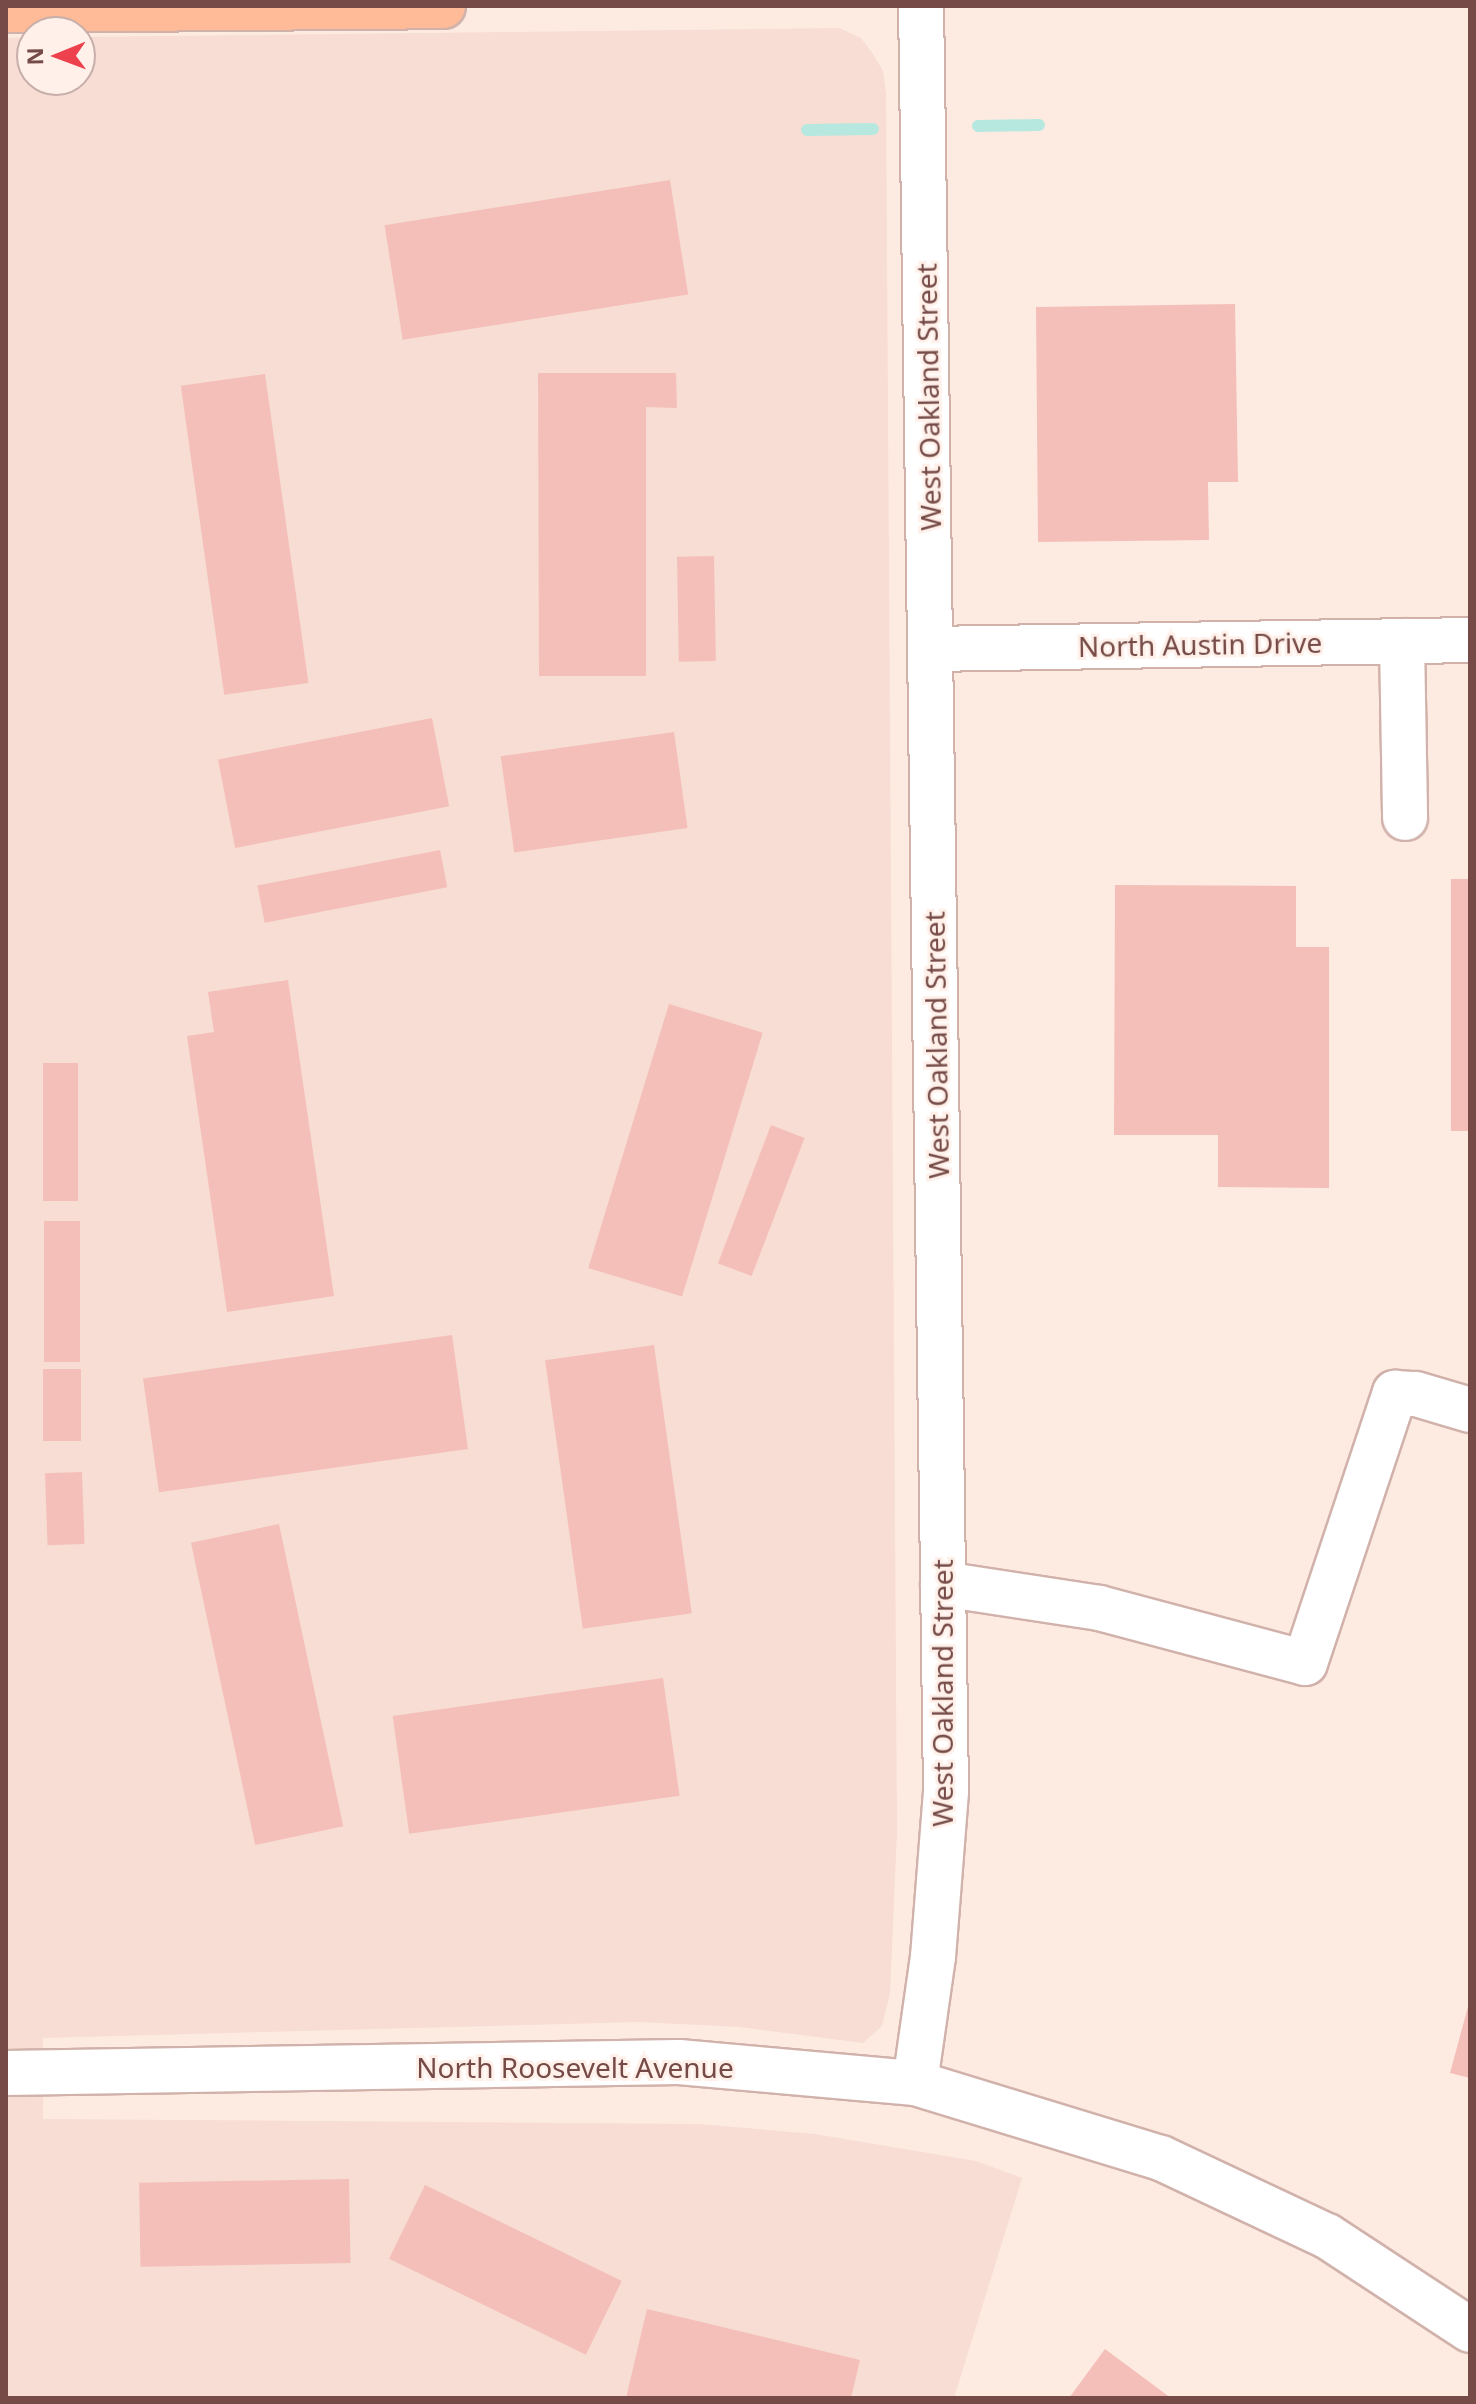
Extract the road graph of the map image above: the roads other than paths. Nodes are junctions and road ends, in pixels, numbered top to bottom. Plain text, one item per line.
1 (443, 6) edge
2 (921, 6) edge
3 (8, 9) edge
4 (1470, 640) edge
5 (1402, 641) junction
6 (930, 649) junction
7 (1405, 818) dead end
8 (1470, 1410) edge
9 (943, 1584) junction
10 (6, 2073) edge
11 (915, 2083) junction
12 (1470, 2330) edge

1 - 3 main road
2 - 6 street, West Oakland Street
4 - 5 street, North Austin Drive
5 - 6 street, North Austin Drive
5 - 7 street
6 - 9 street, West Oakland Street
8 - 9 street
9 - 11 street, West Oakland Street
10 - 11 street, North Roosevelt Avenue
11 - 12 street, North Roosevelt Avenue

